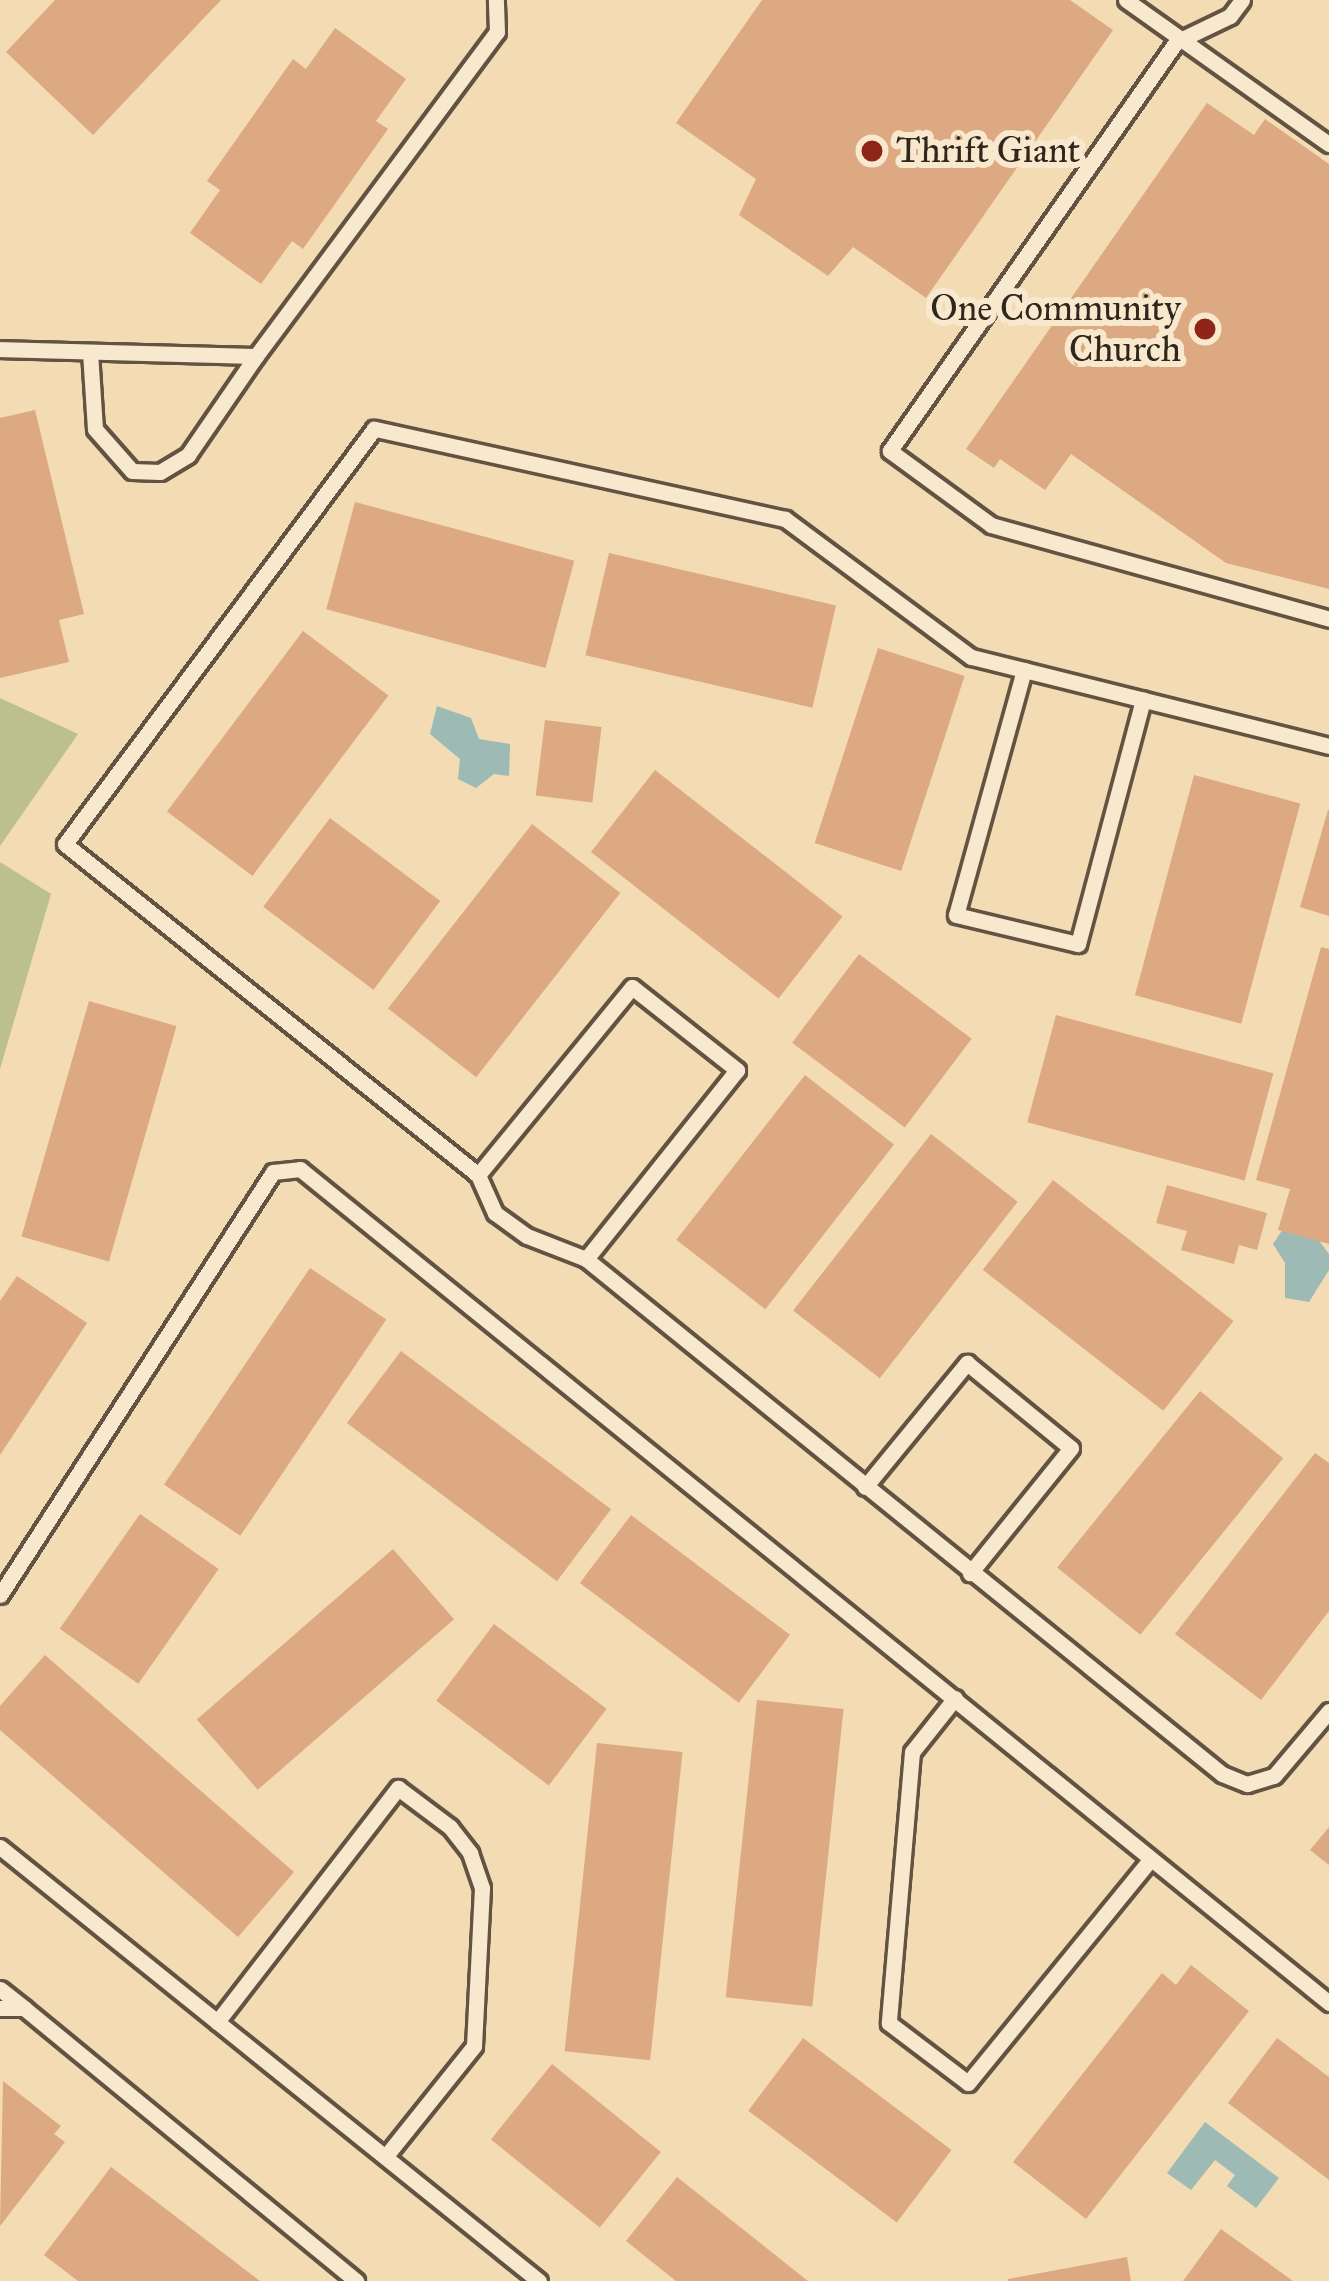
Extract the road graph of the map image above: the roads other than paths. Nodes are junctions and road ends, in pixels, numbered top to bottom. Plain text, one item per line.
1 (496, 0) edge
2 (1126, 0) edge
3 (1242, 0) edge
4 (1176, 42) junction
5 (1329, 144) edge
6 (0, 349) edge
7 (90, 352) junction
8 (256, 356) junction
9 (1329, 619) edge
10 (1024, 670) junction
11 (1143, 700) junction
12 (1329, 746) edge
13 (478, 1175) junction
14 (586, 1258) junction
15 (866, 1487) junction
16 (970, 1573) junction
17 (0, 1595) edge
18 (955, 1698) junction
19 (1329, 1711) edge
20 (0, 1847) edge
21 (1150, 1859) junction
22 (0, 1989) edge
23 (1329, 2003) edge
24 (0, 2008) edge
25 (24, 2008) junction
26 (217, 2022) junction
27 (385, 2157) junction
28 (356, 2281) edge
29 (539, 2281) edge

1 - 8 lane
2 - 4 lane
3 - 4 lane
4 - 5 lane
4 - 9 lane
6 - 7 lane
7 - 8 lane
7 - 8 lane
10 - 11 lane
10 - 11 lane
10 - 13 lane
11 - 12 lane
13 - 14 lane
13 - 14 lane
14 - 15 lane
15 - 16 lane
15 - 16 lane
16 - 19 lane
17 - 18 lane
18 - 21 lane
18 - 21 lane
20 - 26 lane
21 - 23 lane
22 - 25 lane
24 - 25 lane
25 - 28 lane
26 - 27 lane
26 - 27 lane
27 - 29 lane

